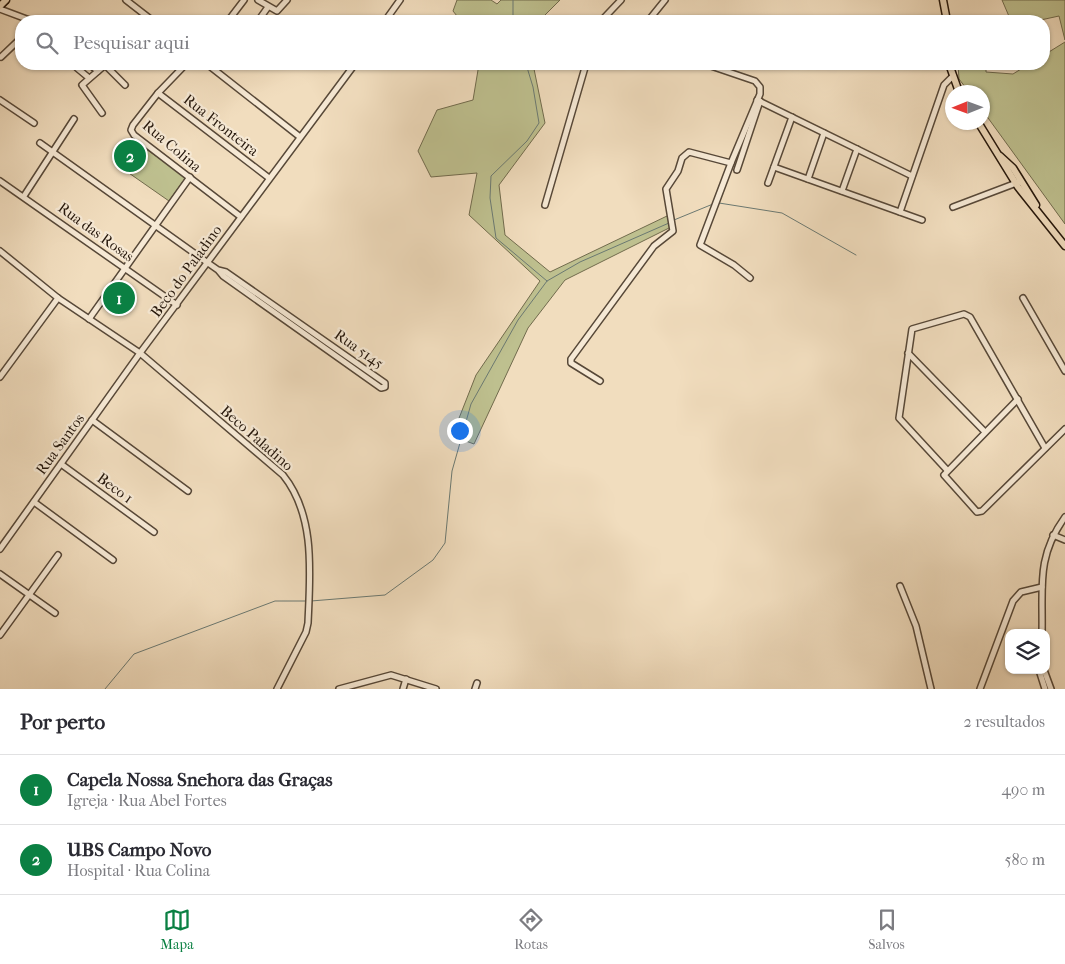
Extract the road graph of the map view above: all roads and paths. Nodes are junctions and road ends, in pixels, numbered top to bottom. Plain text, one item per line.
1 (6, 0) edge
2 (126, 0) edge
3 (244, 0) edge
4 (258, 0) edge
5 (287, 0) edge
6 (400, 0) edge
7 (621, 0) edge
8 (665, 0) edge
9 (943, 0) edge
10 (268, 7) junction
11 (0, 8) edge
12 (15, 15) edge
13 (145, 15) edge
14 (233, 15) edge
15 (262, 15) edge
16 (389, 15) edge
17 (607, 15) edge
18 (653, 15) edge
19 (946, 15) edge
20 (15, 44) edge
21 (2, 57) dead end
22 (79, 70) edge
23 (111, 70) edge
24 (180, 70) edge
25 (215, 70) edge
26 (350, 70) edge
27 (584, 70) edge
28 (723, 70) edge
29 (951, 70) edge
30 (98, 71) edge
31 (952, 76) junction
32 (89, 78) junction
33 (125, 85) dead end
34 (956, 85) edge
35 (158, 93) junction
36 (0, 100) edge
37 (758, 101) junction
38 (102, 113) dead end
39 (792, 117) junction
40 (74, 119) dead end
41 (34, 123) dead end
42 (983, 130) edge
43 (824, 133) junction
44 (300, 137) junction
45 (40, 143) dead end
46 (856, 149) junction
47 (53, 152) junction
48 (730, 162) junction
49 (774, 167) junction
50 (737, 170) dead end
51 (912, 176) junction
52 (190, 178) junction
53 (269, 178) junction
54 (808, 179) junction
55 (0, 181) edge
56 (1019, 182) junction
57 (768, 183) dead end
58 (842, 191) junction
59 (24, 196) junction
60 (545, 205) dead end
61 (953, 207) dead end
62 (900, 212) junction
63 (241, 217) junction
64 (922, 220) dead end
65 (155, 226) junction
66 (1065, 246) edge
67 (0, 251) edge
68 (208, 263) junction
69 (125, 268) junction
70 (750, 278) dead end
71 (58, 298) junction
72 (1022, 298) dead end
73 (177, 305) junction
74 (89, 319) junction
75 (316, 338) junction
76 (140, 353) junction
77 (908, 353) junction
78 (1065, 371) edge
79 (0, 377) edge
80 (600, 381) dead end
81 (1018, 399) junction
82 (92, 420) junction
83 (1065, 429) edge
84 (985, 432) junction
85 (1045, 448) junction
86 (61, 464) junction
87 (947, 470) junction
88 (188, 491) dead end
89 (34, 502) junction
90 (1065, 517) edge
91 (154, 532) dead end
92 (1053, 535) junction
93 (1065, 540) edge
94 (0, 550) edge
95 (58, 555) dead end
96 (113, 560) dead end
97 (0, 574) edge
98 (900, 586) dead end
99 (1042, 587) junction
100 (29, 594) junction
101 (56, 613) dead end
102 (1042, 629) edge
103 (0, 635) edge
104 (1040, 674) edge
105 (1044, 674) edge
106 (406, 679) junction
107 (1044, 687) edge
108 (277, 689) edge
109 (339, 689) edge
110 (403, 689) edge
111 (436, 689) edge
112 (931, 689) edge
113 (980, 689) edge
114 (1052, 689) edge

1 - 11 main road
2 - 13 street
3 - 14 street
4 - 10 street
5 - 10 street
6 - 16 street
7 - 17 street
8 - 18 street
9 - 19 main road
10 - 15 street
11 - 12 street
20 - 21 street
22 - 32 street
23 - 33 street
24 - 35 street, Rua Colina
25 - 44 street
26 - 44 street, Beco do Paladino
27 - 60 street
28 - 37 street
29 - 31 main road
30 - 32 street
31 - 34 main road
31 - 51 street
32 - 38 street
35 - 52 street, Rua Colina
35 - 53 street, Rua Fronteira
36 - 41 street
37 - 39 street
37 - 48 street
37 - 50 street
39 - 43 street
39 - 49 street
40 - 47 street
42 - 56 main road
43 - 46 street
43 - 54 street
44 - 53 street, Beco do Paladino
45 - 47 street, Rua 5145
46 - 51 street
46 - 58 street
47 - 59 street
47 - 65 street, Rua 5145
48 - 70 street
48 - 80 street
49 - 54 street
49 - 57 street
51 - 62 street
52 - 63 street, Rua Colina
52 - 65 street
53 - 63 street, Beco do Paladino
54 - 58 street
55 - 59 street, Rua das Rosas
56 - 61 street
56 - 66 main road
58 - 62 street
59 - 69 street, Rua das Rosas
62 - 64 street
63 - 68 street, Beco do Paladino
65 - 68 street, Rua 5145
65 - 69 street
67 - 71 street
68 - 73 street, Beco do Paladino
68 - 75 street, Rua 5145
69 - 73 street, Rua das Rosas
69 - 74 street
71 - 74 street
71 - 79 street
72 - 78 street
73 - 76 street, Beco do Paladino
74 - 76 street
75 - 75 street, Rua 5145
76 - 82 street, Rua Santos
76 - 108 street, Beco Paladino
77 - 81 street
77 - 84 street
77 - 87 street
81 - 84 street
81 - 85 street
82 - 86 street, Rua Santos
82 - 88 street
83 - 85 street
84 - 87 street
85 - 87 street
86 - 89 street, Rua Santos
86 - 91 street, Beco 1
89 - 94 street, Rua Santos
89 - 96 street
90 - 92 street
92 - 93 street
92 - 99 street
95 - 100 street
97 - 100 street
98 - 112 street
99 - 102 street
99 - 113 street
100 - 101 street
100 - 103 street
104 - 107 street
105 - 107 street
106 - 109 street
106 - 110 street
106 - 111 street
107 - 114 street

